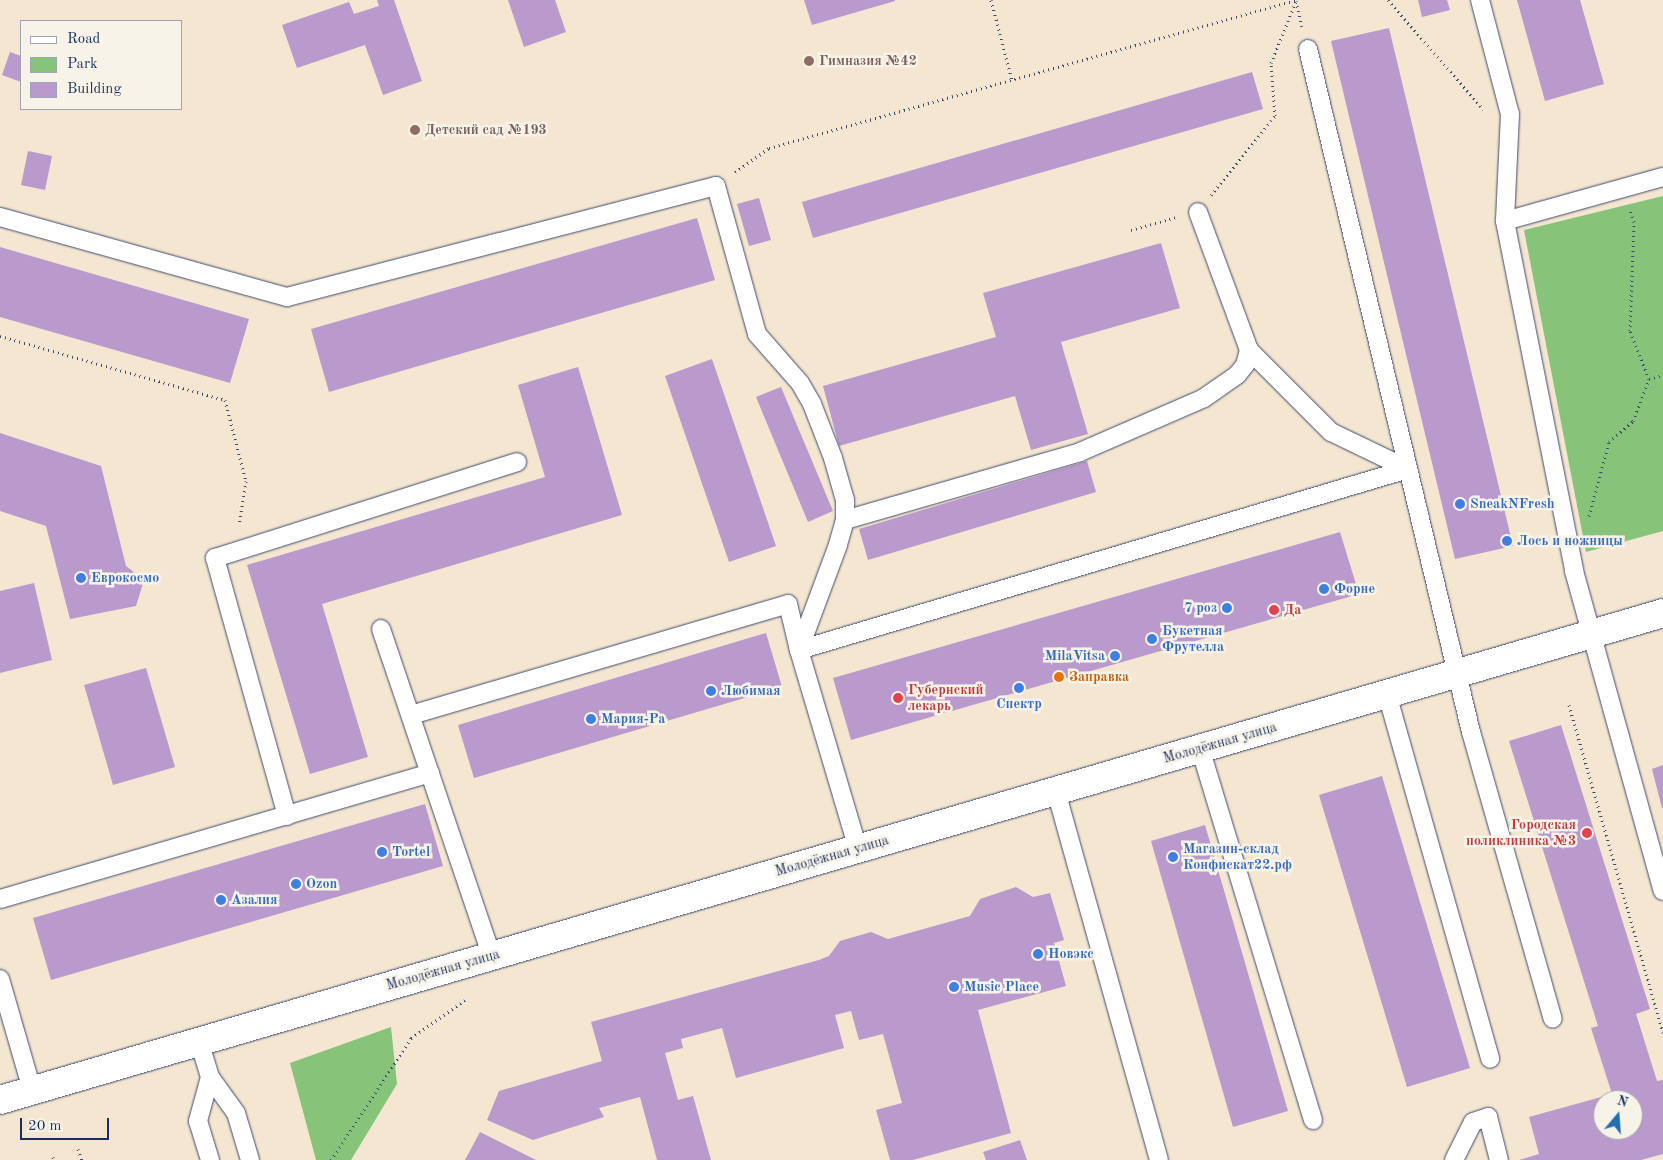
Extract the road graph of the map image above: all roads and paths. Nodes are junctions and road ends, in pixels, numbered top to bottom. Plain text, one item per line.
1 (991, 0) edge
2 (1296, 0) edge
3 (1388, 0) edge
4 (1480, 0) edge
5 (1308, 49) dead end
6 (1012, 80) junction
7 (1474, 98) dead end
8 (1663, 177) edge
9 (716, 186) junction
10 (1624, 188) junction
11 (1198, 212) junction
12 (0, 217) edge
13 (1505, 221) junction
14 (1131, 230) dead end
15 (0, 336) edge
16 (1249, 350) junction
17 (1663, 375) edge
18 (1649, 378) junction
19 (517, 462) dead end
20 (1408, 469) junction
21 (246, 481) dead end
22 (845, 520) junction
23 (1587, 525) dead end
24 (1663, 613) edge
25 (381, 629) dead end
26 (1591, 634) junction
27 (799, 650) junction
28 (1457, 673) junction
29 (1387, 694) junction
30 (1569, 705) dead end
31 (411, 715) junction
32 (1200, 748) junction
33 (430, 773) junction
34 (1056, 791) junction
35 (288, 816) junction
36 (858, 849) junction
37 (1660, 872) edge
38 (1663, 890) edge
39 (0, 899) edge
40 (492, 956) junction
41 (0, 980) edge
42 (466, 1000) dead end
43 (1553, 1019) dead end
44 (1663, 1033) edge
45 (200, 1041) junction
46 (1490, 1059) dead end
47 (210, 1078) junction
48 (32, 1090) junction
49 (0, 1100) edge
50 (1313, 1120) dead end
51 (78, 1149) dead end
52 (82, 1160) edge
53 (210, 1160) edge
54 (250, 1160) edge
55 (331, 1160) edge
56 (1159, 1160) edge
57 (1454, 1160) edge
58 (1499, 1160) edge

1 - 6 path
2 - 6 path
2 - 11 path
3 - 7 path
4 - 13 lane
5 - 20 lane
6 - 9 path
8 - 10 lane
9 - 12 lane
9 - 22 lane
10 - 13 lane
10 - 18 path
11 - 14 path
11 - 16 lane
13 - 26 lane
15 - 21 path
16 - 20 lane
16 - 22 lane
17 - 18 path
18 - 23 path
19 - 35 lane
20 - 27 lane
20 - 28 lane
22 - 27 lane
24 - 26 street, Молодёжная улица
25 - 31 lane
26 - 28 street, Молодёжная улица
26 - 37 lane
27 - 31 lane
27 - 36 lane
28 - 29 street, Молодёжная улица
28 - 43 lane
29 - 32 street, Молодёжная улица
29 - 46 lane
30 - 44 path
31 - 33 lane
32 - 34 street, Молодёжная улица
32 - 50 lane
33 - 35 lane
33 - 40 lane
34 - 36 street, Молодёжная улица
34 - 56 lane
35 - 39 lane
36 - 40 street, Молодёжная улица
37 - 38 lane
40 - 45 street, Молодёжная улица
41 - 48 lane
42 - 55 path
45 - 47 lane
45 - 48 street, Молодёжная улица
47 - 53 lane
47 - 54 lane
48 - 49 street, Молодёжная улица
51 - 52 path
57 - 58 lane

